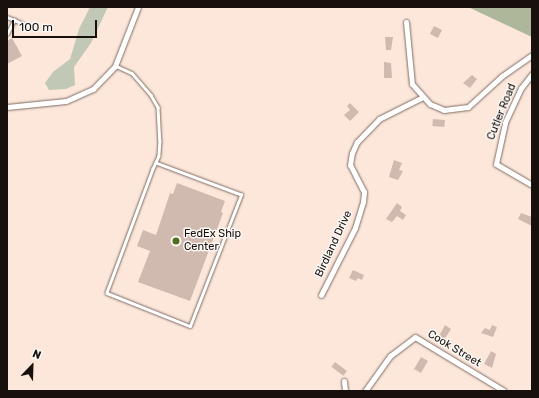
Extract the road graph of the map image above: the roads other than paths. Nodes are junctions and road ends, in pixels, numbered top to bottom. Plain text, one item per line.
1 (138, 7) edge
2 (7, 17) edge
3 (14, 20) junction
4 (406, 22) dead end
5 (31, 27) dead end
6 (7, 34) edge
7 (532, 55) edge
8 (115, 66) junction
9 (532, 74) edge
10 (423, 97) junction
11 (7, 107) edge
12 (156, 163) junction
13 (532, 185) edge
14 (320, 295) dead end
15 (344, 381) dead end
16 (345, 391) edge
17 (365, 391) edge
18 (504, 391) edge

1 - 8 street
2 - 3 lane
3 - 5 lane
3 - 6 lane
4 - 10 street, Cutler Road
7 - 10 street, Cutler Road
8 - 11 street
8 - 12 lane
9 - 13 street, Cutler Road
10 - 14 street, Birdland Drive
12 - 12 lane
15 - 16 street
17 - 18 street, Cook Street

